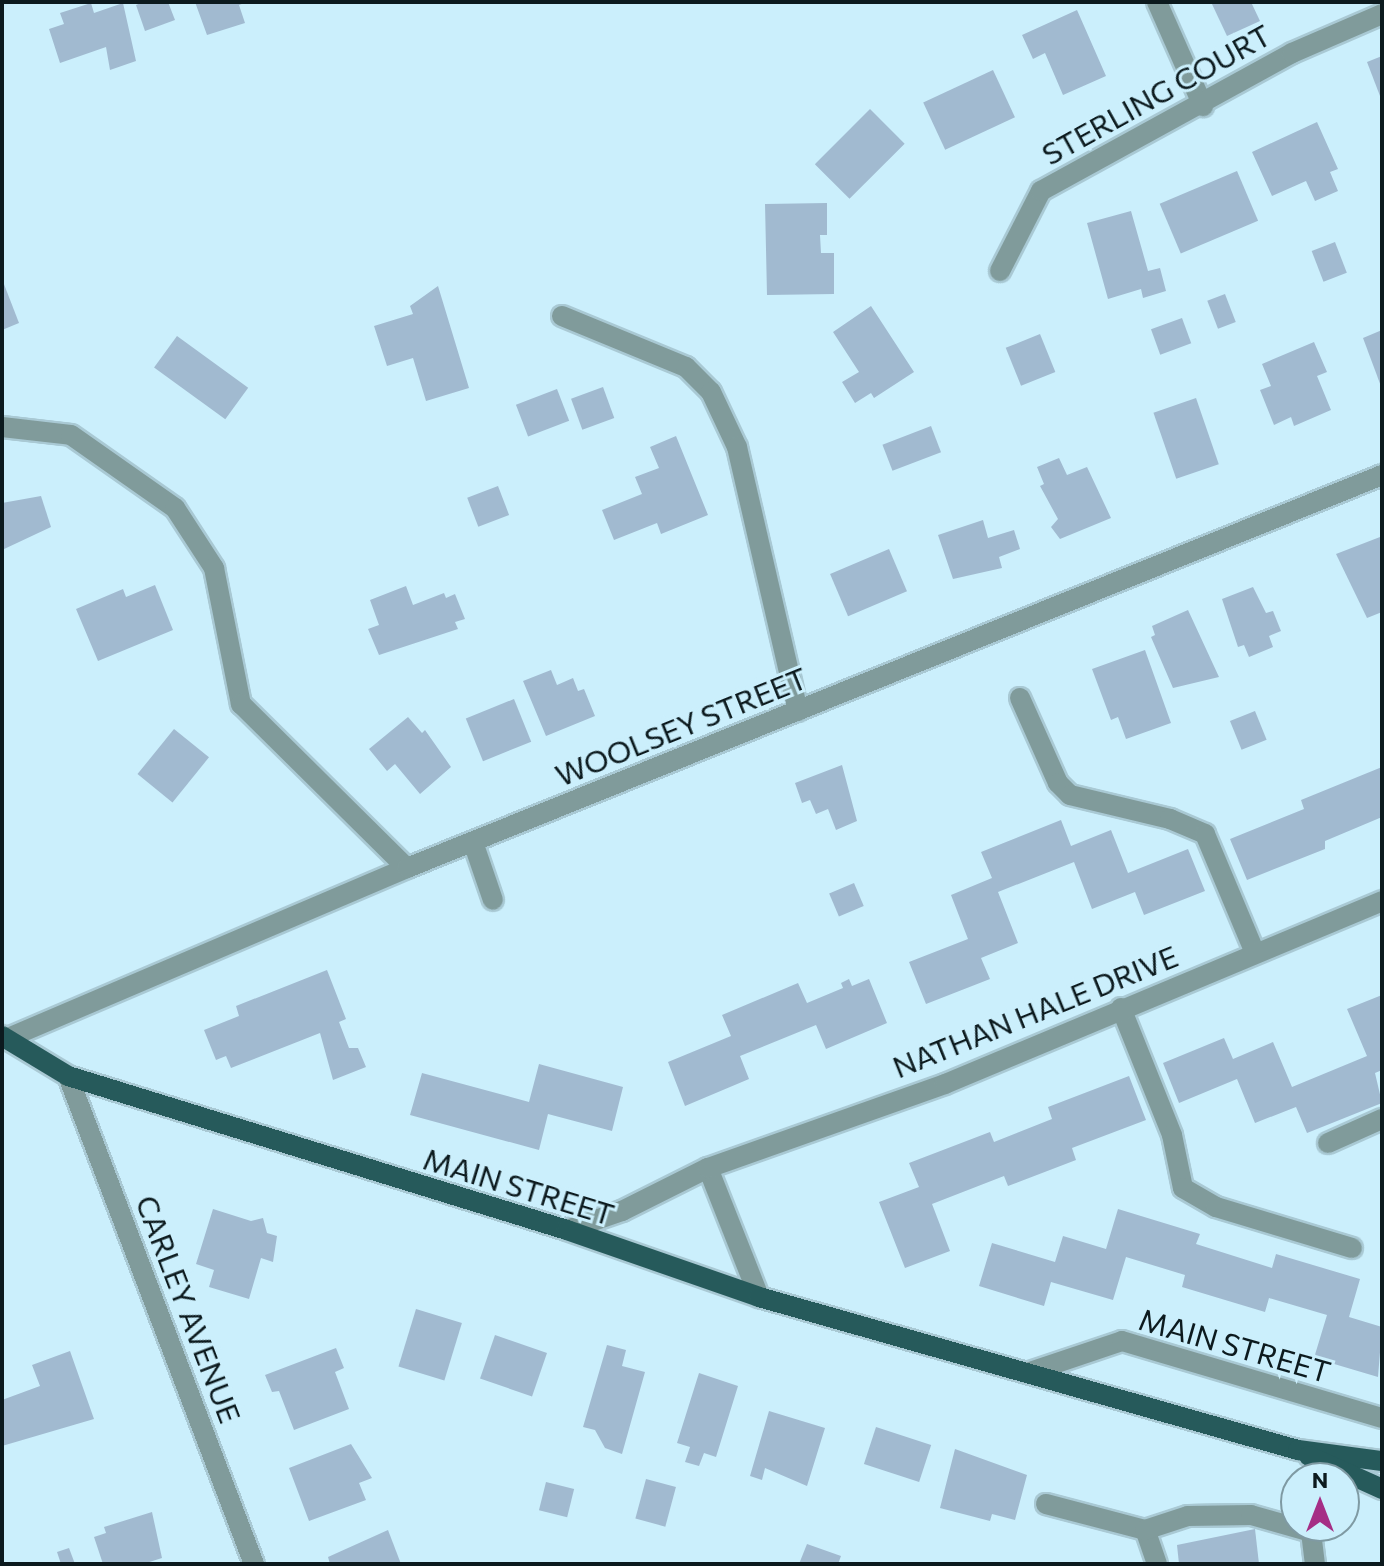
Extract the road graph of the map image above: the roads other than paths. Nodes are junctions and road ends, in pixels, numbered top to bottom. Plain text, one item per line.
1 (1157, 2) edge
2 (1382, 14) edge
3 (1203, 106) junction
4 (1000, 271) dead end
5 (562, 316) dead end
6 (2, 427) edge
7 (1382, 475) edge
8 (1020, 698) dead end
9 (798, 711) junction
10 (473, 842) junction
11 (407, 868) junction
12 (493, 900) dead end
13 (1382, 901) edge
14 (1255, 953) junction
15 (1121, 1008) junction
16 (4, 1038) edge
17 (68, 1076) junction
18 (1382, 1119) edge
19 (1328, 1143) dead end
20 (708, 1168) junction
21 (567, 1230) junction
22 (1352, 1248) dead end
23 (759, 1297) junction
24 (1027, 1373) junction
25 (1382, 1418) edge
26 (1298, 1450) junction
27 (1382, 1461) edge
28 (1382, 1489) edge
29 (1046, 1504) dead end
30 (1145, 1530) junction
31 (254, 1564) edge
32 (1157, 1564) edge
33 (1315, 1564) edge

1 - 3 street
2 - 3 street, STERLING COURT
3 - 4 street, STERLING COURT
5 - 9 street
6 - 11 street
7 - 9 street, WOOLSEY STREET
8 - 14 street
9 - 10 street, WOOLSEY STREET
10 - 11 street, WOOLSEY STREET
10 - 12 street
11 - 16 street, WOOLSEY STREET
13 - 14 street, NATHAN HALE DRIVE
14 - 15 street, NATHAN HALE DRIVE
15 - 20 street, NATHAN HALE DRIVE
15 - 22 street
16 - 17 main road, MAIN STREET
17 - 21 main road, MAIN STREET
17 - 31 street, CARLEY AVENUE
18 - 19 street
20 - 21 street, NATHAN HALE DRIVE
20 - 23 street
21 - 23 main road, MAIN STREET
23 - 24 main road, MAIN STREET
24 - 25 street, MAIN STREET
24 - 26 main road, MAIN STREET
26 - 27 main road, MAIN STREET
26 - 28 main road, MAIN STREET
29 - 30 street
30 - 32 street
30 - 33 street

